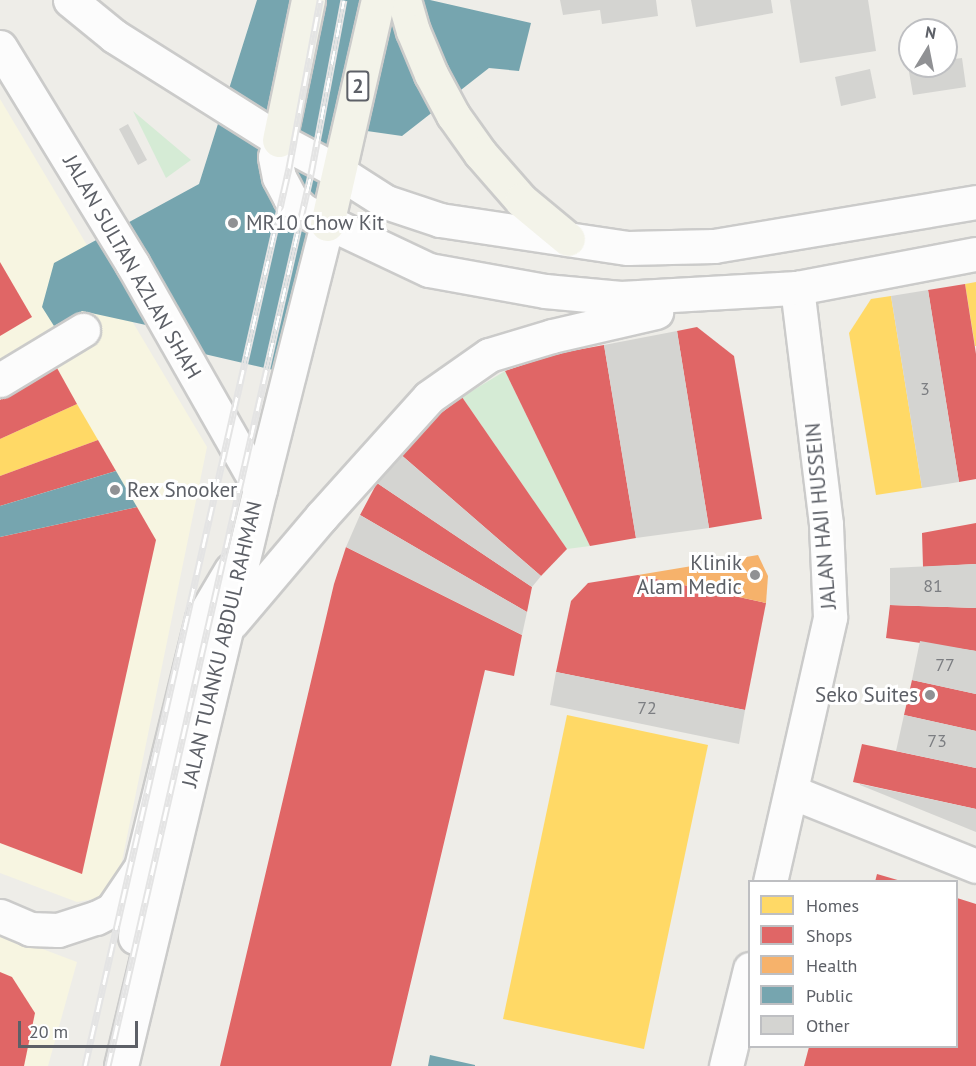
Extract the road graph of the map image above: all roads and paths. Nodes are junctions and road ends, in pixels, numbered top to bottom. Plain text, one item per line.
1 (69, 0) edge
2 (308, 0) edge
3 (378, 0) edge
4 (404, 0) edge
5 (0, 47) edge
6 (279, 140) junction
7 (339, 172) junction
8 (976, 202) edge
9 (327, 224) junction
10 (568, 239) junction
11 (976, 254) edge
12 (797, 288) junction
13 (82, 330) dead end
14 (0, 380) edge
15 (260, 489) junction
16 (247, 542) junction
17 (227, 628) junction
18 (792, 792) junction
19 (976, 866) edge
20 (141, 867) junction
21 (770, 880) edge
22 (0, 916) edge
23 (748, 977) edge
24 (123, 1054) edge
25 (726, 1066) edge

1 - 6 main road
2 - 6 main road
3 - 7 main road, 2
4 - 10 main road
5 - 15 main road, JALAN SULTAN AZLAN SHAH
6 - 7 main road
6 - 9 main road
7 - 9 main road, 2
7 - 10 main road
8 - 10 main road
9 - 12 main road
9 - 15 main road, JALAN TUANKU ABDUL RAHMAN / 2
11 - 12 main road
12 - 17 main road
12 - 18 main road, JALAN HAJI HUSSEIN
13 - 14 main road
15 - 16 main road, JALAN TUANKU ABDUL RAHMAN / 2
16 - 17 main road, JALAN TUANKU ABDUL RAHMAN / 2
16 - 20 main road
17 - 24 main road, JALAN TUANKU ABDUL RAHMAN / 2
18 - 19 main road
18 - 21 main road, JALAN HAJI HUSSEIN
20 - 22 main road
20 - 24 main road
23 - 25 main road

